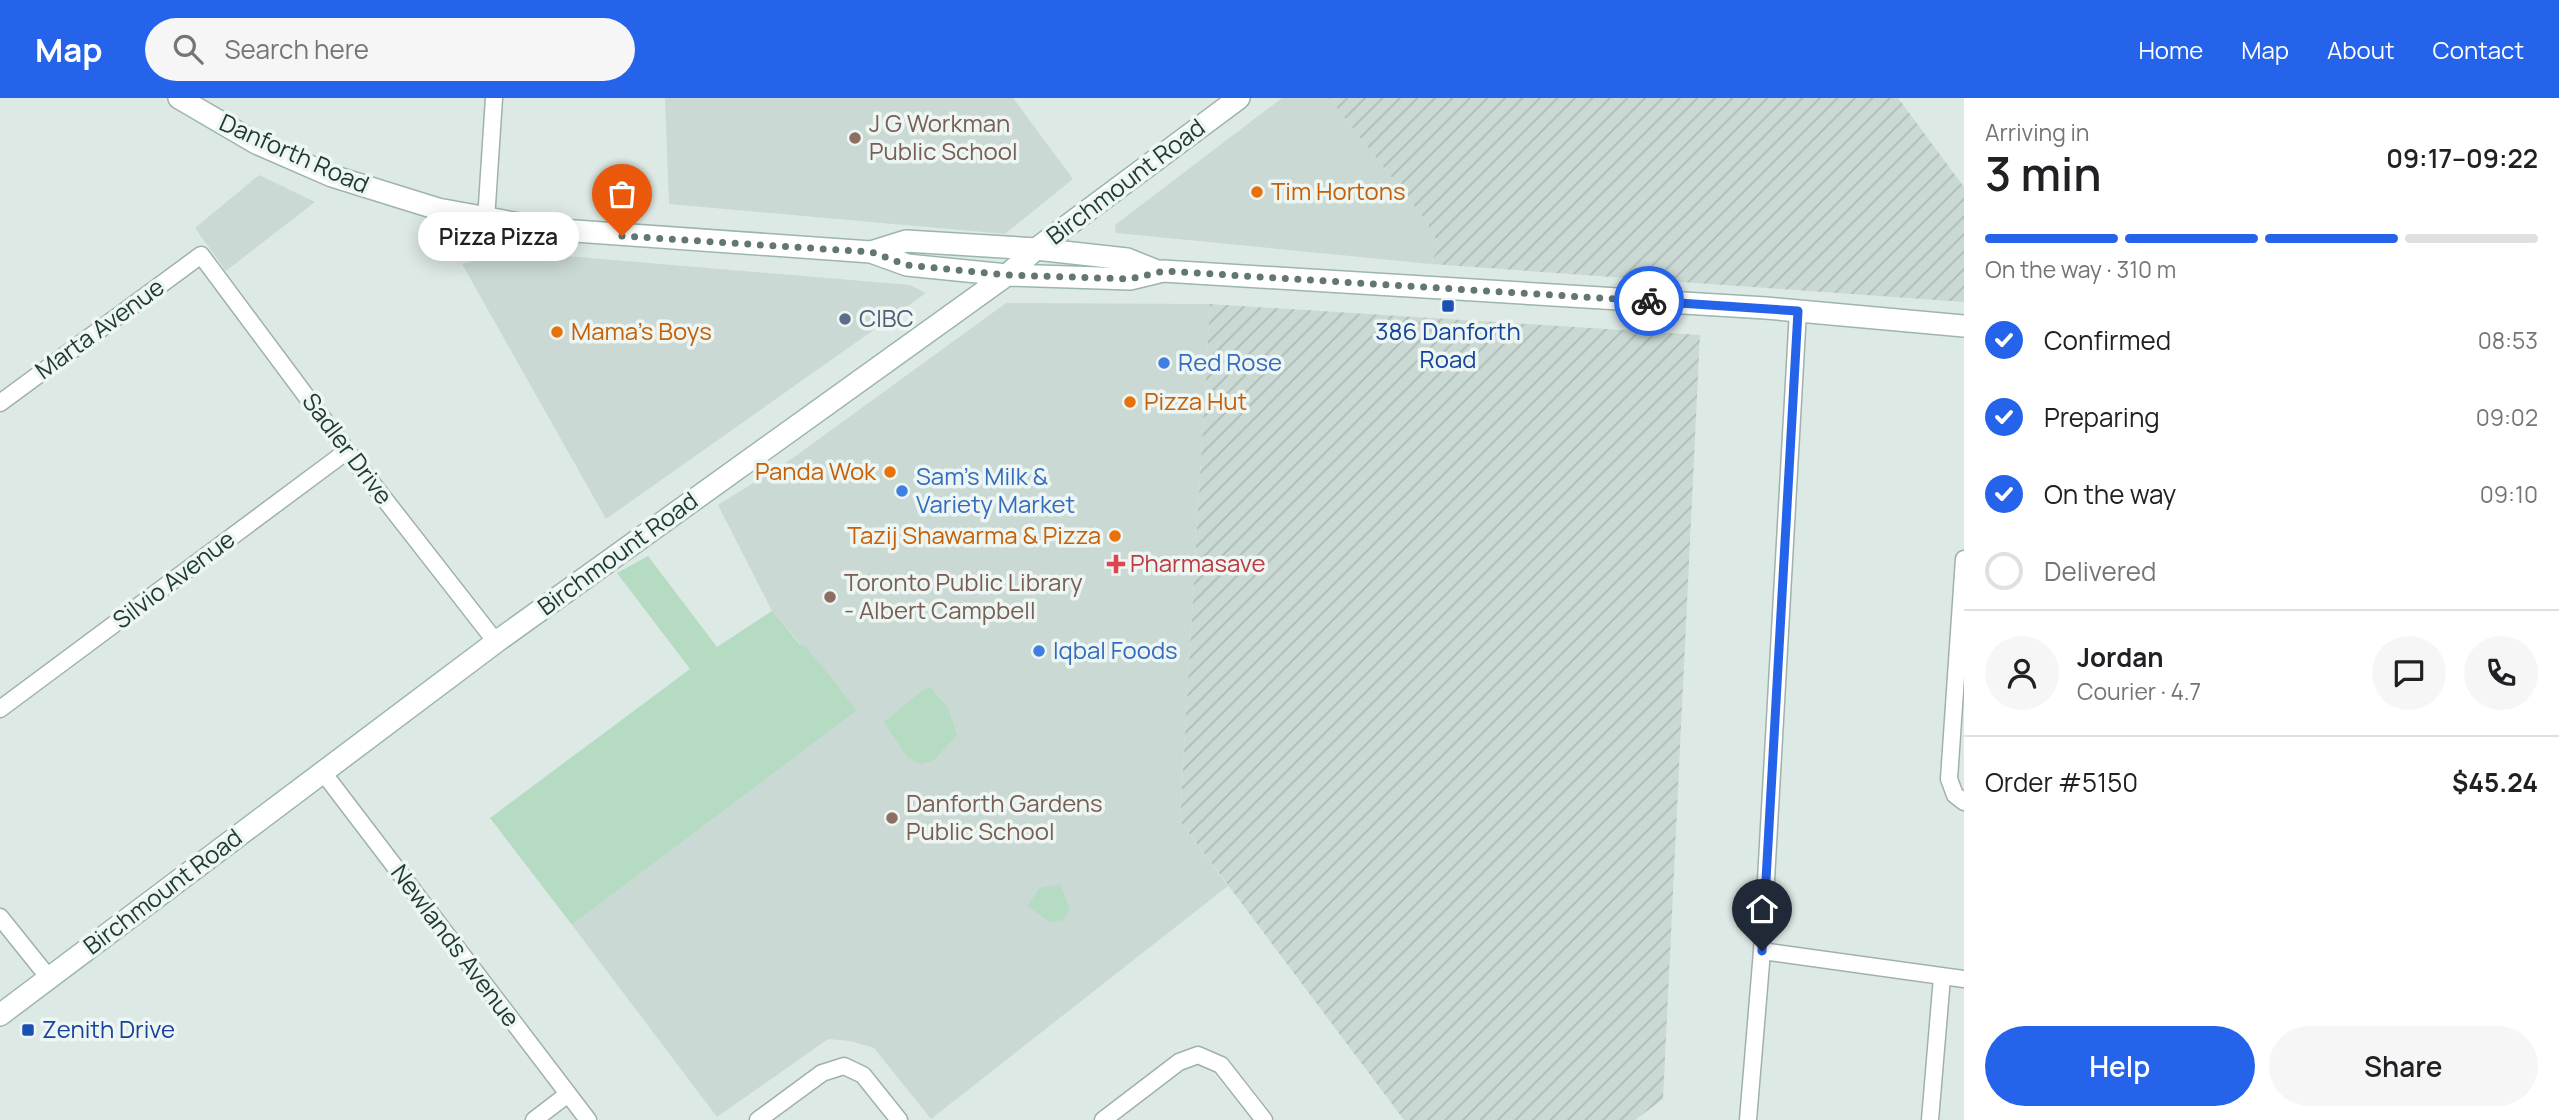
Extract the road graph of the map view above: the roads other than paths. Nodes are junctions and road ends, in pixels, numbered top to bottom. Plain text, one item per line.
1 (179, 98) edge
2 (494, 98) edge
3 (1240, 98) edge
4 (486, 220) junction
5 (1036, 250) junction
6 (871, 252) junction
7 (201, 255) joint
8 (1157, 271) junction
9 (1007, 275) junction
10 (1798, 311) junction
11 (1964, 326) edge
12 (0, 402) edge
13 (348, 451) junction
14 (1964, 559) edge
15 (496, 642) junction
16 (0, 709) edge
17 (322, 771) junction
18 (1964, 802) edge
19 (0, 917) edge
20 (1762, 951) junction
21 (1942, 977) junction
22 (48, 978) junction
23 (1964, 979) edge
24 (0, 1015) edge
25 (568, 1094) junction
26 (534, 1120) edge
27 (588, 1120) edge
28 (758, 1120) edge
29 (899, 1120) edge
30 (1103, 1120) edge
31 (1264, 1120) edge
32 (1748, 1120) edge
33 (1930, 1120) edge

1 - 4 main road, Danforth Road
2 - 4 street
3 - 5 main road, Birchmount Road
4 - 6 main road, Danforth Road
5 - 6 main road, Danforth Road
5 - 8 main road, Danforth Road
5 - 9 main road, Birchmount Road
6 - 9 main road, Danforth Road
7 - 12 street, Marta Avenue
7 - 13 street, Sadler Drive
8 - 9 main road, Danforth Road
8 - 10 main road, Danforth Road
9 - 15 main road, Birchmount Road
10 - 11 main road, Danforth Road
10 - 20 street
13 - 15 street, Sadler Drive
13 - 16 street, Silvio Avenue
14 - 18 street
15 - 17 main road, Birchmount Road
17 - 22 main road, Birchmount Road
17 - 25 street, Newlands Avenue
19 - 22 street
20 - 21 street
20 - 32 street
21 - 23 street
21 - 33 street
22 - 24 main road, Birchmount Road
25 - 26 street
25 - 27 street, Newlands Avenue
28 - 29 street
30 - 31 street

